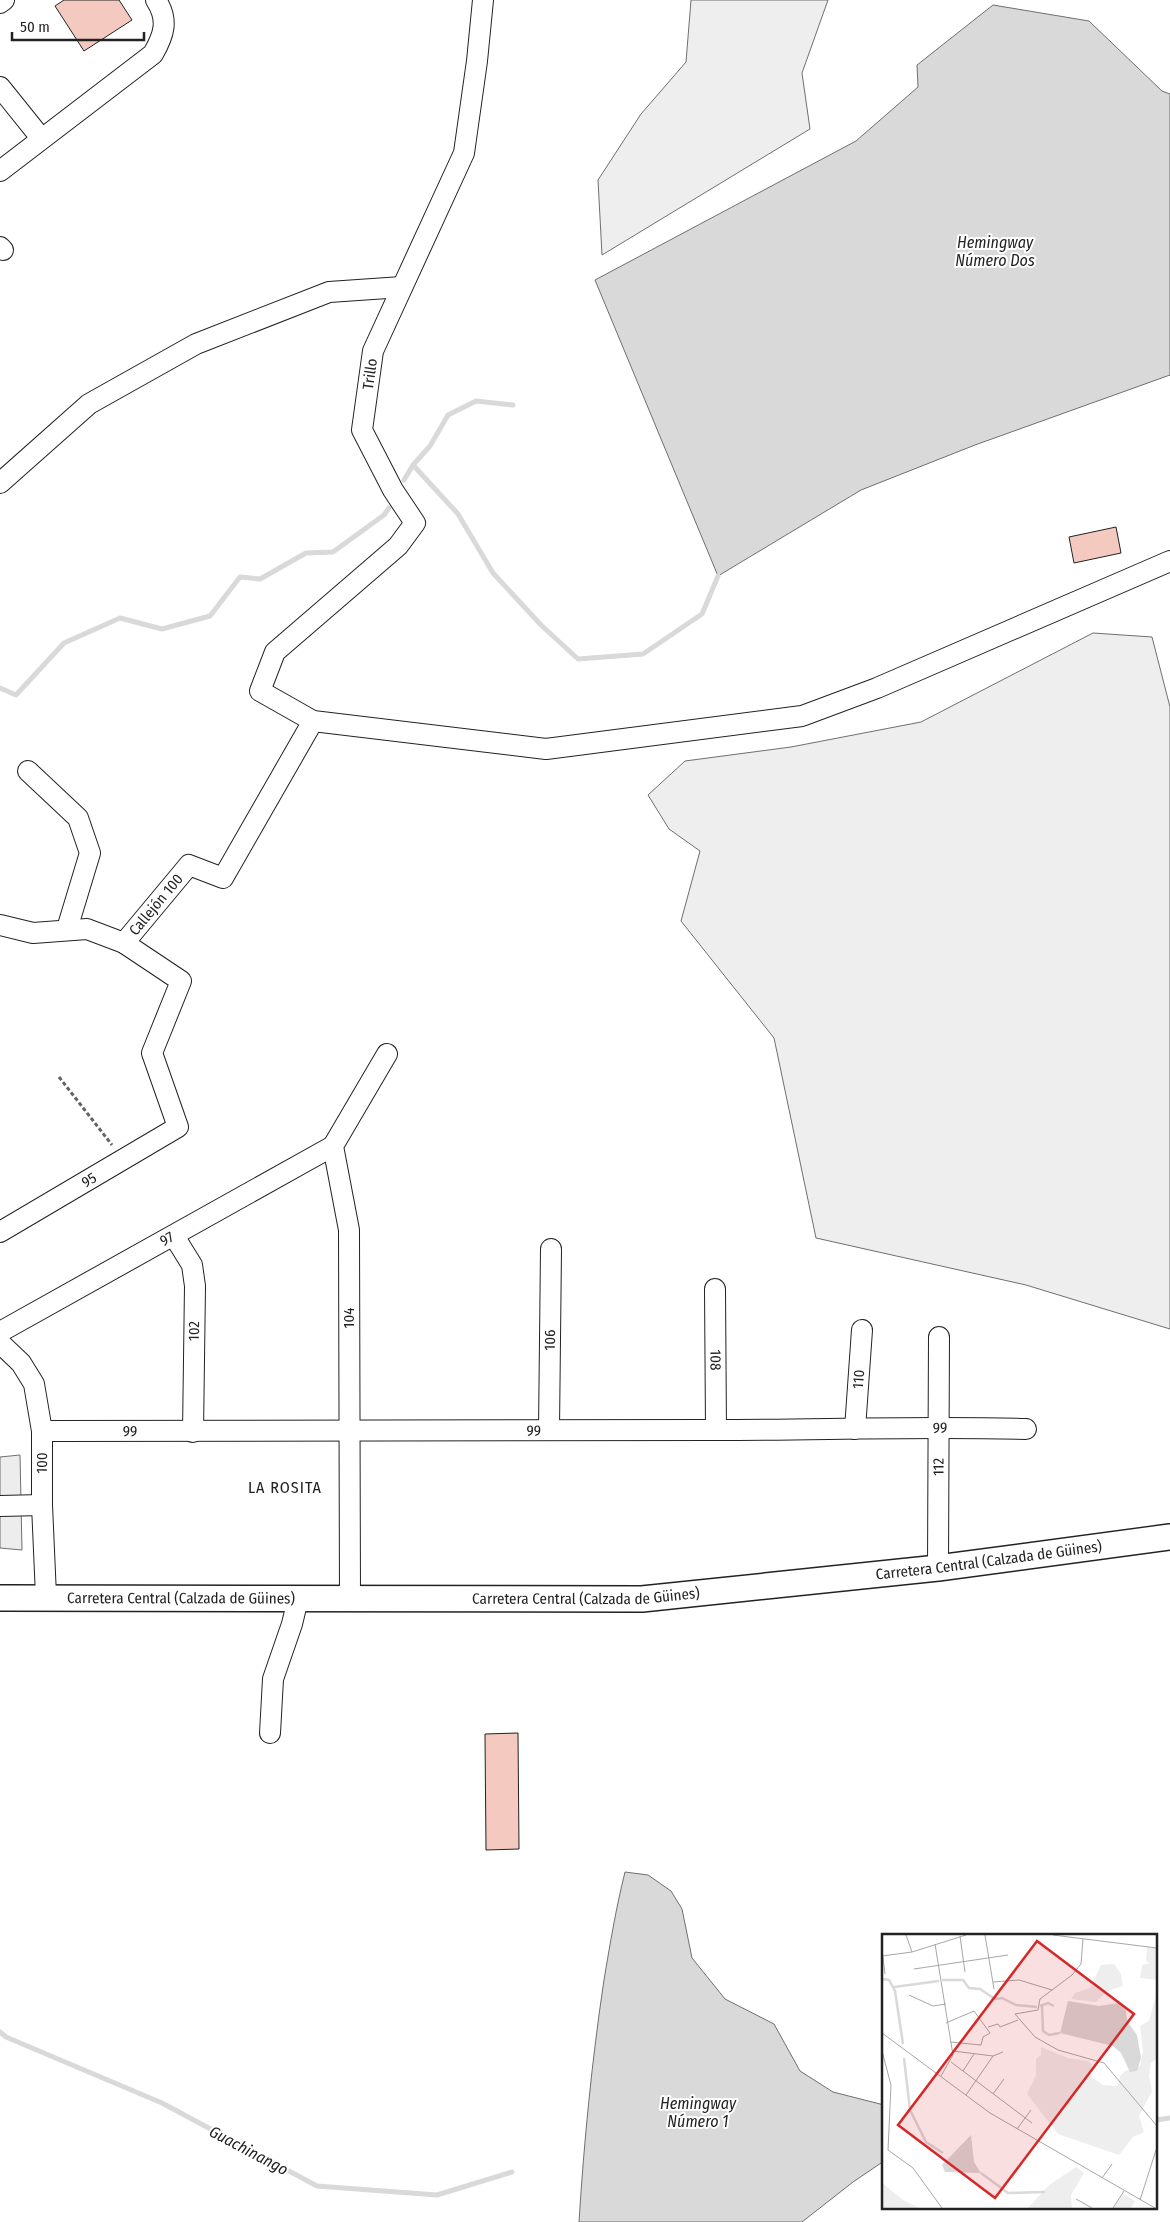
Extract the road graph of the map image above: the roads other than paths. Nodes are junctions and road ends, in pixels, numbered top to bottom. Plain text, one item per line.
1 (4, 0) edge
2 (156, 0) edge
3 (483, 0) edge
4 (0, 2) edge
5 (0, 87) edge
6 (41, 138) junction
7 (0, 171) edge
8 (402, 287) junction
9 (0, 483) edge
10 (1170, 561) edge
11 (313, 721) junction
12 (28, 771) dead end
13 (0, 925) edge
14 (67, 929) junction
15 (124, 943) junction
16 (387, 1054) dead end
17 (334, 1146) junction
18 (0, 1232) edge
19 (174, 1236) junction
20 (551, 1249) dead end
21 (715, 1289) dead end
22 (862, 1330) dead end
23 (0, 1332) edge
24 (939, 1337) dead end
25 (0, 1343) edge
26 (938, 1426) junction
27 (855, 1429) junction
28 (1026, 1429) dead end
29 (549, 1430) junction
30 (716, 1430) junction
31 (42, 1431) junction
32 (193, 1432) junction
33 (350, 1432) junction
34 (0, 1506) edge
35 (42, 1506) junction
36 (1170, 1538) edge
37 (938, 1568) junction
38 (46, 1596) junction
39 (0, 1598) edge
40 (350, 1598) junction
41 (298, 1599) junction
42 (270, 1732) dead end

1 - 4 street
2 - 6 street
3 - 8 street, Trillo
5 - 6 street
6 - 7 street
8 - 9 street
8 - 11 street, Trillo
10 - 11 street
11 - 15 street, Callejón 100
12 - 14 street
13 - 14 street, Callejón 100
14 - 15 street, Callejón 100
15 - 18 street, 95
16 - 17 street
17 - 19 street, 97
17 - 33 street, 104
19 - 23 street, 97
19 - 32 street, 102
20 - 29 street, 106
21 - 30 street, 108
22 - 27 street, 110
24 - 26 street, 112
25 - 31 street, 100
26 - 27 street, 99
26 - 28 street, 99
26 - 37 street, 112
27 - 30 street, 99
29 - 30 street, 99
29 - 33 street, 99
31 - 32 street, 99
31 - 35 street, 100
32 - 33 street, 99
33 - 40 street, 104
34 - 35 street
35 - 38 street, 100
36 - 37 main road, Carretera Central (Calzada de Güines)
37 - 40 main road, Carretera Central (Calzada de Güines)
38 - 39 main road, Carretera Central (Calzada de Güines)
38 - 41 main road, Carretera Central (Calzada de Güines)
40 - 41 main road, Carretera Central (Calzada de Güines)
41 - 42 street

